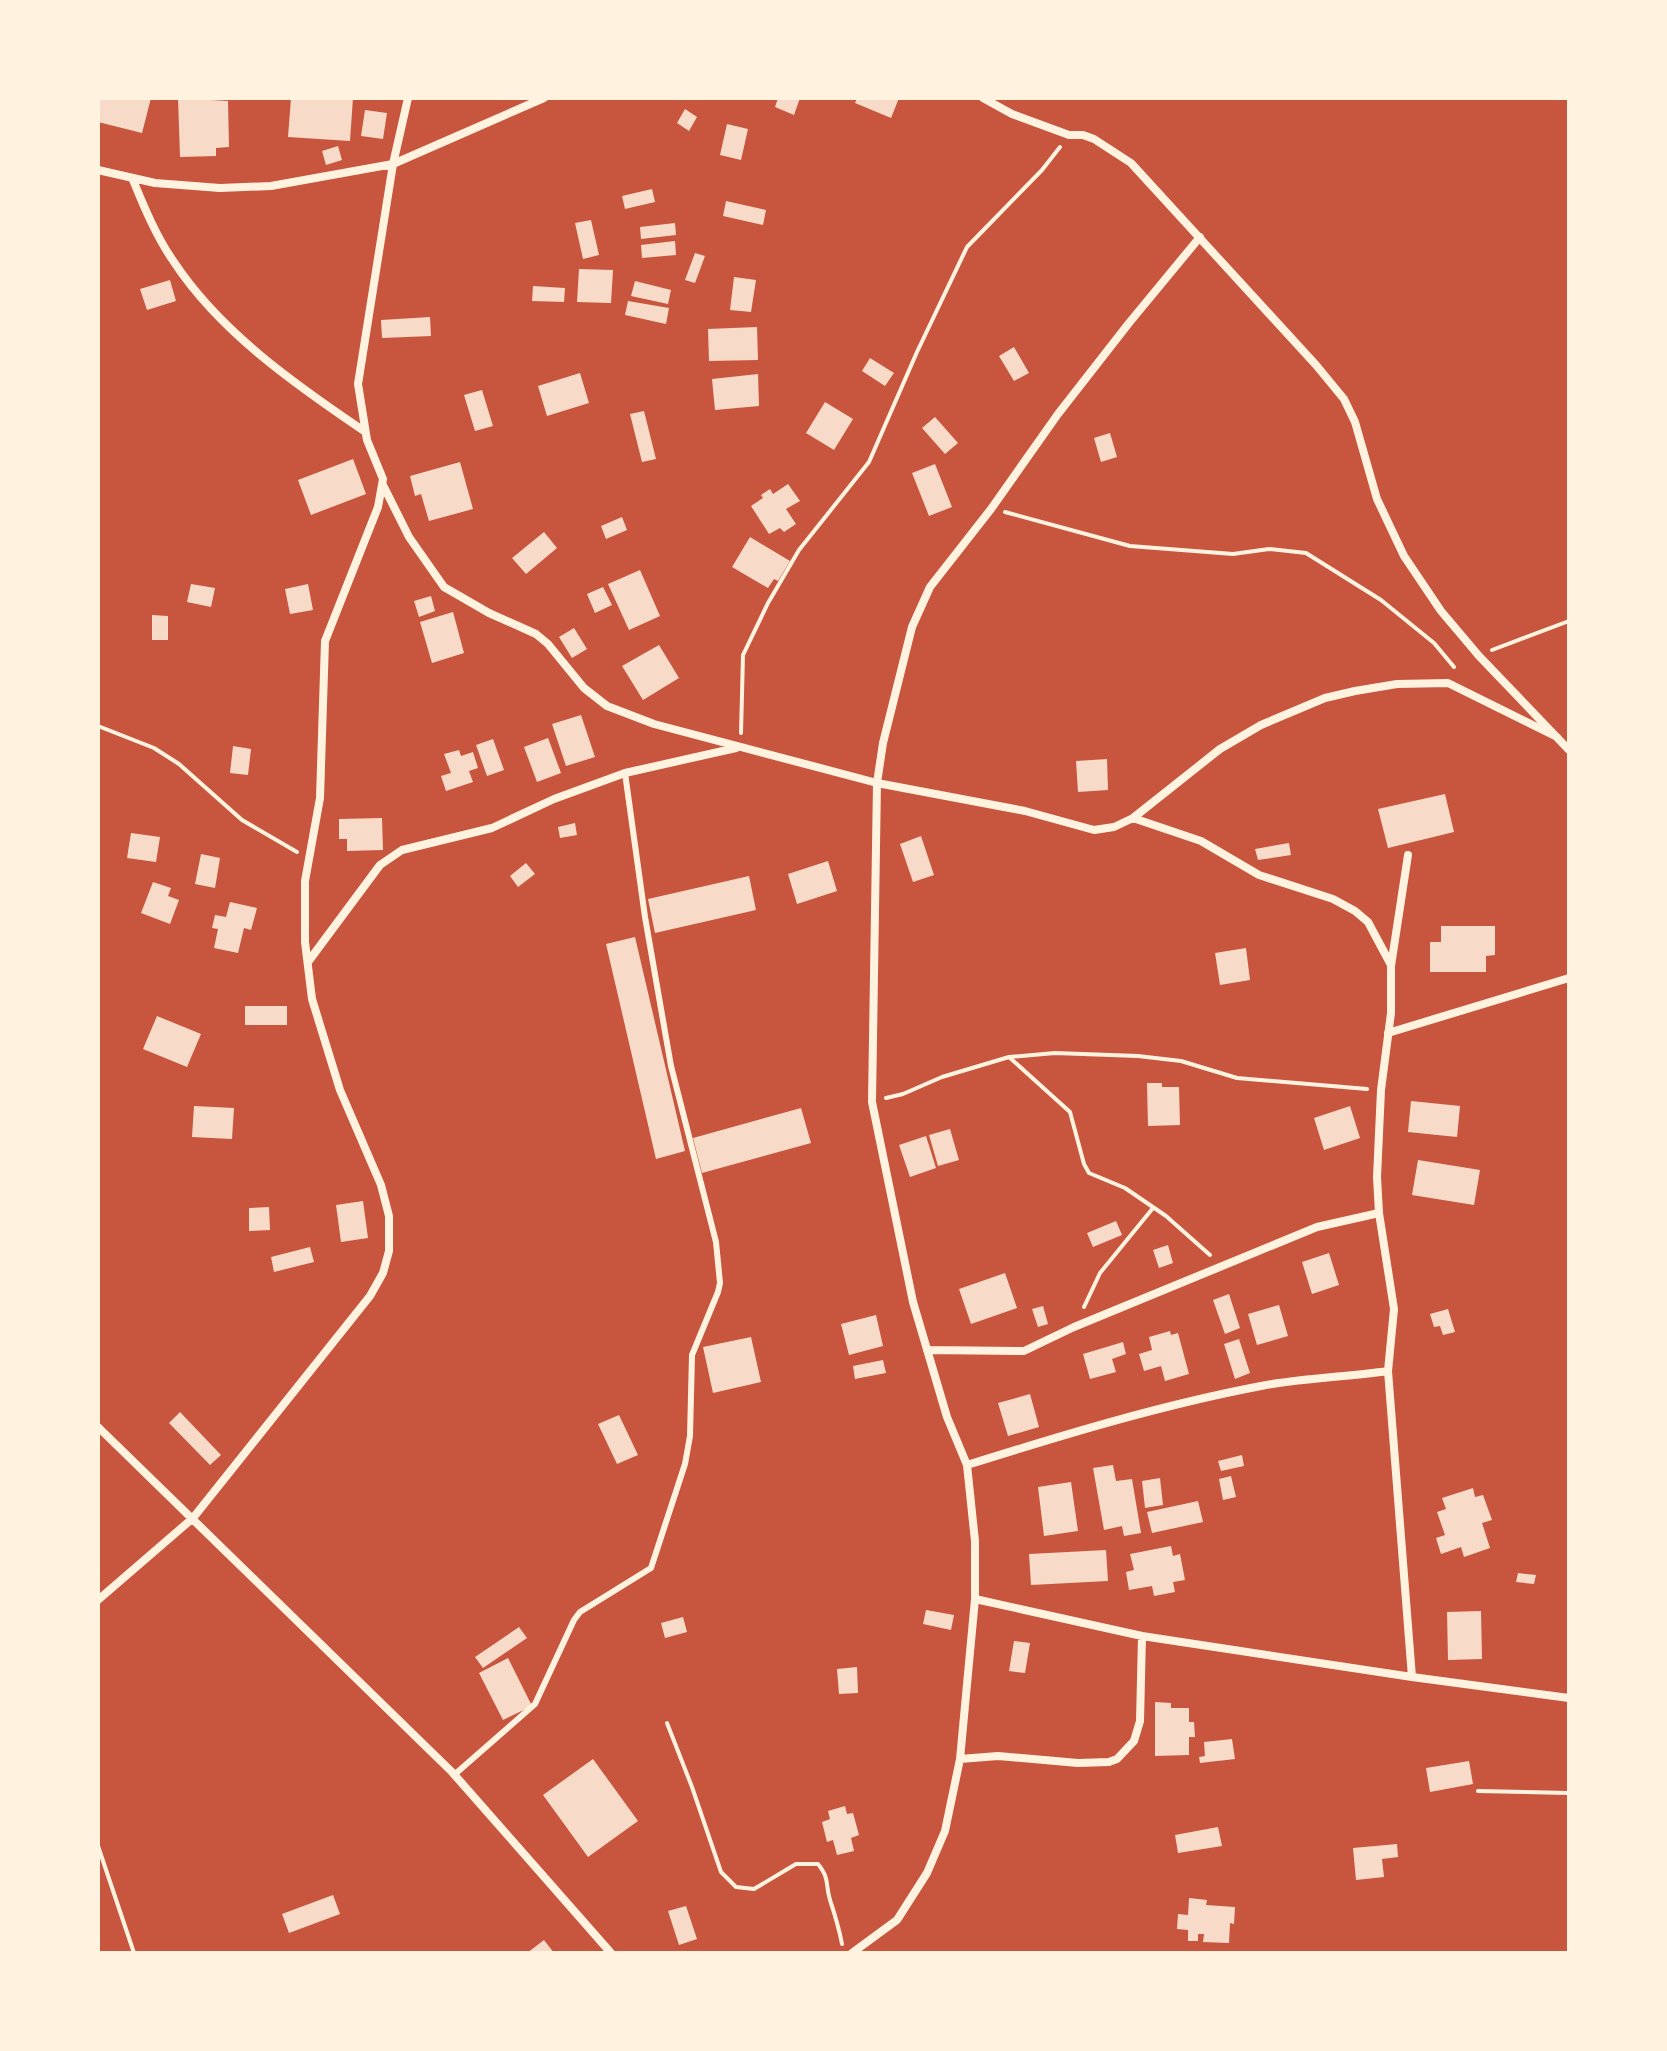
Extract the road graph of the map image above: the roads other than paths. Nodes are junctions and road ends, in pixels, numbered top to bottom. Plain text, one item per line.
1 (408, 98) edge
2 (544, 98) edge
3 (983, 98) edge
4 (393, 164) junction
5 (98, 170) edge
6 (133, 180) junction
7 (1200, 237) junction
8 (365, 432) junction
9 (382, 484) junction
10 (1557, 737) junction
11 (740, 747) junction
12 (1569, 750) edge
13 (625, 773) junction
14 (877, 783) junction
15 (1133, 818) junction
16 (1408, 855) dead end
17 (307, 963) junction
18 (1391, 966) junction
19 (1569, 978) edge
20 (1388, 1033) junction
21 (1379, 1213) junction
22 (927, 1350) junction
23 (1388, 1371) junction
24 (98, 1427) edge
25 (967, 1465) junction
26 (193, 1518) junction
27 (975, 1599) junction
28 (98, 1600) edge
29 (1142, 1636) junction
30 (1412, 1677) junction
31 (1569, 1698) edge
32 (960, 1759) junction
33 (454, 1775) junction
34 (855, 1950) edge
35 (611, 1953) edge

1 - 4 street
2 - 4 street
3 - 7 street
4 - 6 street
4 - 8 street
5 - 6 street
6 - 8 street
7 - 10 street
7 - 14 street
8 - 9 street
9 - 11 street
9 - 17 street
10 - 12 street
10 - 15 street
11 - 13 street
11 - 14 street
13 - 17 street
13 - 33 lane
14 - 15 street
14 - 22 street
15 - 18 street
16 - 18 street
17 - 26 street
18 - 20 street
19 - 20 street
20 - 21 street
21 - 22 street
21 - 23 street
22 - 25 street
23 - 25 street
23 - 30 street
24 - 26 street
25 - 27 street
26 - 28 street
26 - 33 street
27 - 29 street
27 - 32 street
29 - 30 street
29 - 32 street
30 - 31 street
32 - 34 street
33 - 35 street

